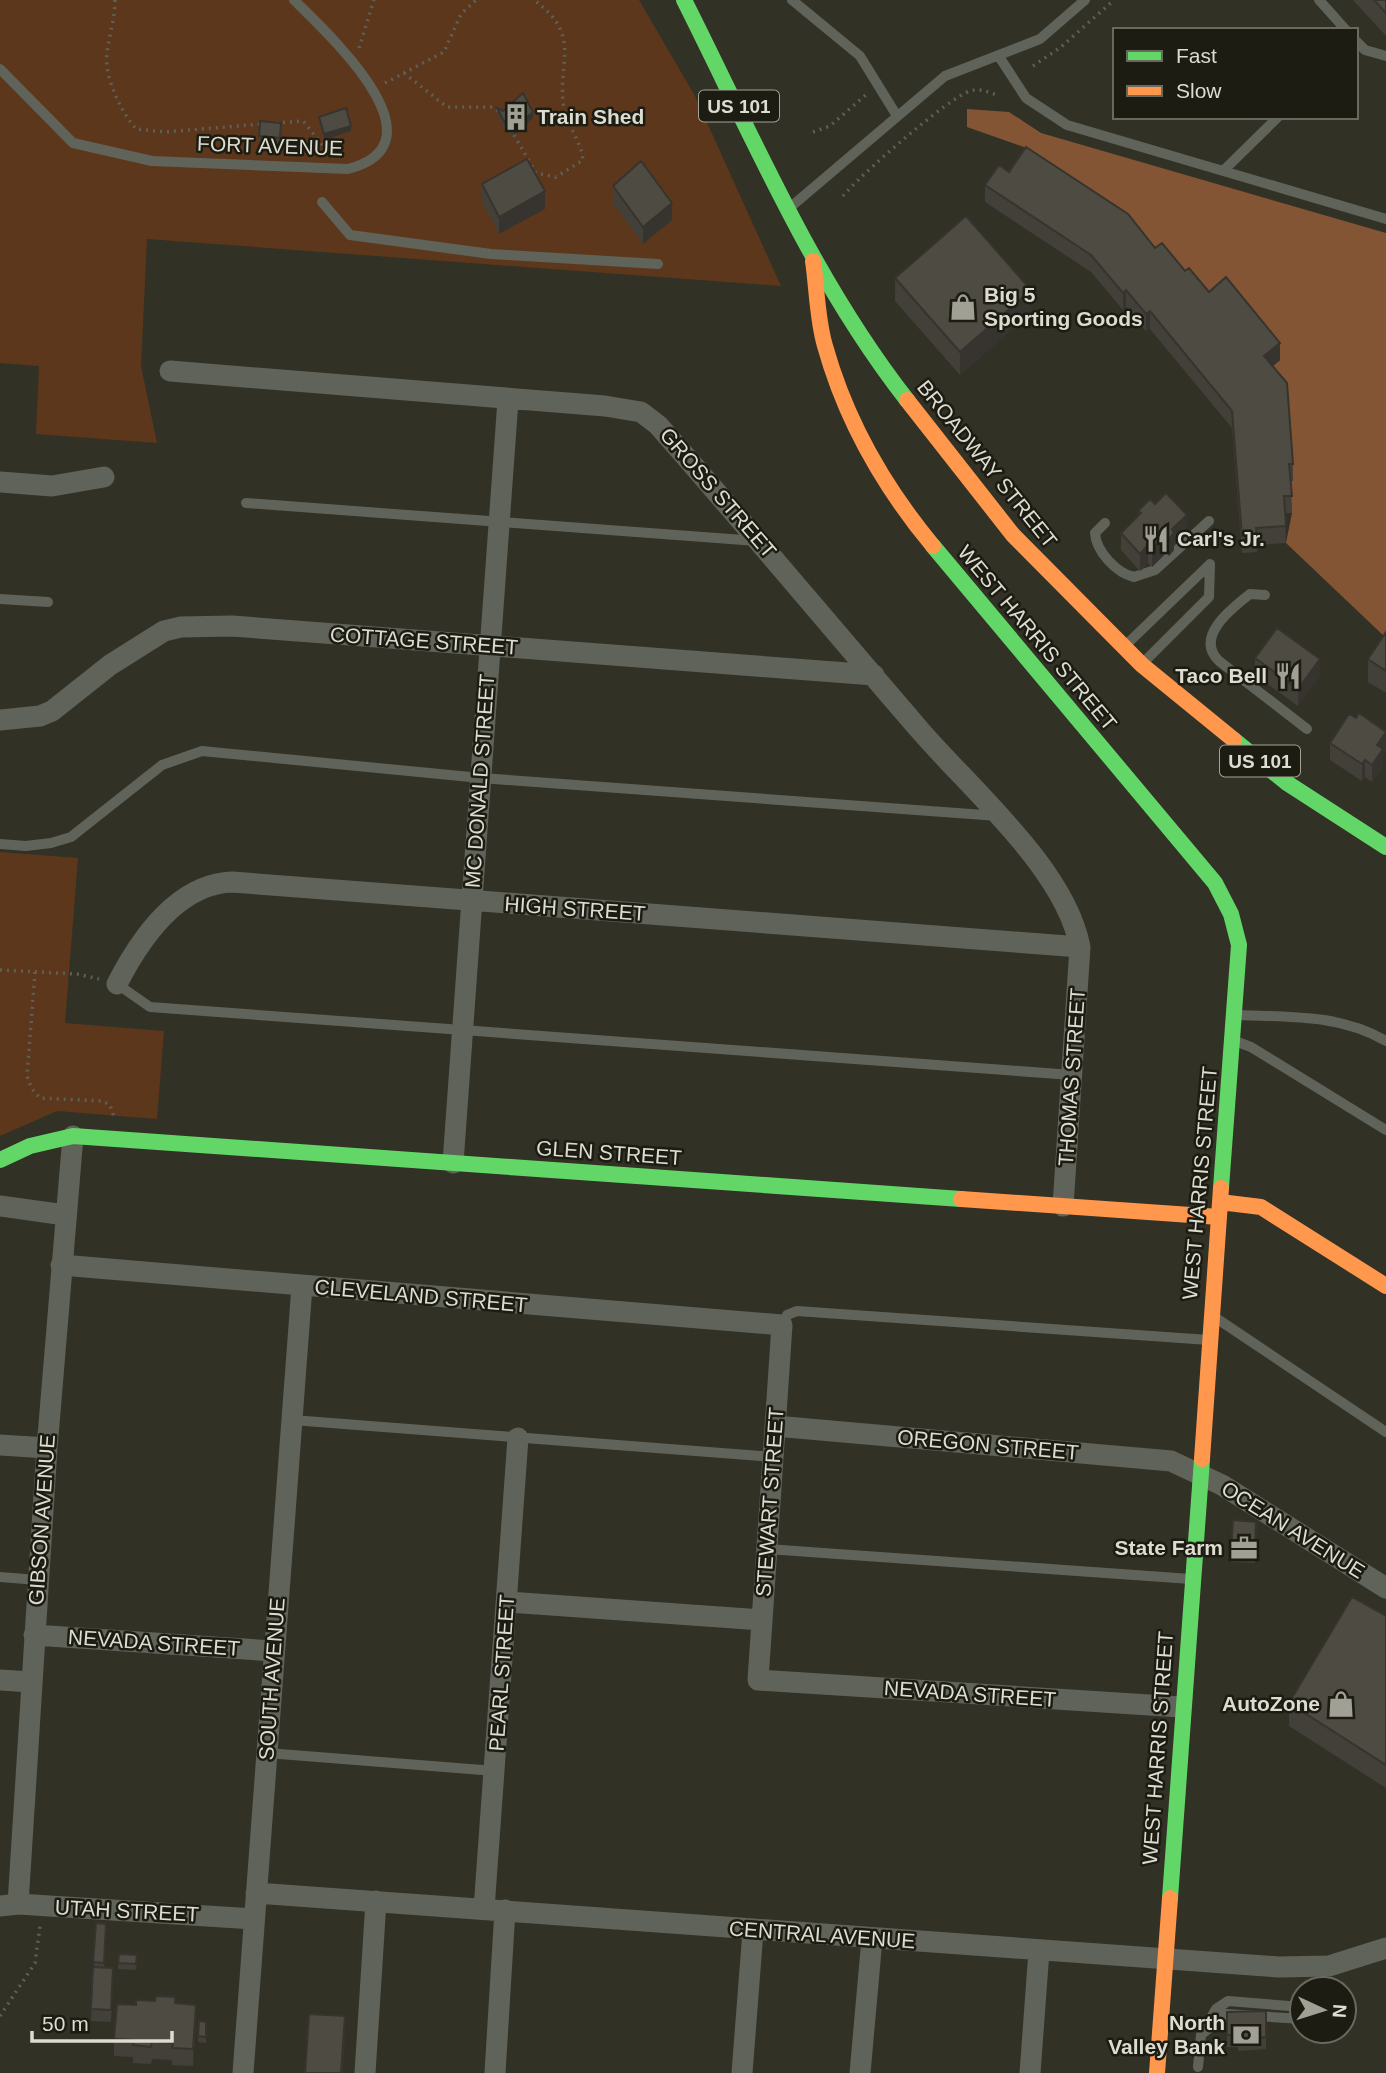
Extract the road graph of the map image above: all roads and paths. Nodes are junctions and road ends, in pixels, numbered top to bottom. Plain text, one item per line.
1 (115, 0) edge
2 (294, 0) edge
3 (374, 0) edge
4 (476, 0) edge
5 (534, 0) edge
6 (684, 0) edge
7 (792, 0) edge
8 (1085, 0) edge
9 (1114, 0) edge
10 (1319, 0) edge
11 (1344, 28) edge
12 (1358, 43) edge
13 (1386, 56) edge
14 (1000, 58) junction
15 (354, 64) junction
16 (1033, 66) dead end
17 (0, 69) edge
18 (404, 73) junction
19 (870, 88) dead end
20 (373, 89) junction
21 (997, 95) dead end
22 (503, 116) edge
23 (897, 116) junction
24 (1276, 119) edge
25 (813, 132) dead end
26 (514, 135) edge
27 (343, 169) junction
28 (1223, 171) junction
29 (843, 196) dead end
30 (322, 202) dead end
31 (788, 209) junction
32 (1386, 219) edge
33 (812, 254) junction
34 (658, 264) dead end
35 (884, 370) junction
36 (170, 371) dead end
37 (508, 400) junction
38 (853, 426) junction
39 (104, 477) dead end
40 (0, 482) edge
41 (246, 503) dead end
42 (499, 521) junction
43 (1209, 521) dead end
44 (1105, 523) dead end
45 (760, 541) junction
46 (1265, 595) dead end
47 (0, 599) edge
48 (48, 602) dead end
49 (491, 646) junction
50 (1123, 648) junction
51 (1142, 665) junction
52 (874, 675) junction
53 (0, 719) edge
54 (1307, 729) dead end
55 (481, 778) junction
56 (998, 816) junction
57 (0, 844) edge
58 (1386, 847) edge
59 (471, 901) junction
60 (1080, 947) junction
61 (0, 970) edge
62 (35, 972) junction
63 (117, 984) junction
64 (1234, 1015) junction
65 (462, 1031) junction
66 (1233, 1040) junction
67 (1386, 1041) edge
68 (1072, 1075) junction
69 (1386, 1130) edge
70 (73, 1136) junction
71 (112, 1138) junction
72 (0, 1160) edge
73 (453, 1163) junction
74 (0, 1206) edge
75 (1063, 1206) junction
76 (1219, 1210) junction
77 (65, 1215) junction
78 (61, 1265) junction
79 (302, 1286) junction
80 (1386, 1286) edge
81 (1211, 1315) junction
82 (782, 1325) junction
83 (1209, 1340) junction
84 (292, 1420) junction
85 (775, 1426) junction
86 (1386, 1432) edge
87 (518, 1438) junction
88 (0, 1445) edge
89 (47, 1448) junction
90 (773, 1457) junction
91 (1198, 1475) junction
92 (767, 1549) junction
93 (0, 1577) edge
94 (1191, 1579) junction
95 (38, 1580) junction
96 (1386, 1588) edge
97 (508, 1602) junction
98 (762, 1619) junction
99 (34, 1635) junction
100 (274, 1651) junction
101 (0, 1680) edge
102 (758, 1680) joint
103 (31, 1682) junction
104 (1181, 1707) junction
105 (267, 1753) junction
106 (495, 1771) junction
107 (256, 1893) junction
108 (376, 1901) junction
109 (9, 1905) edge
110 (495, 1910) junction
111 (254, 1919) junction
112 (40, 1923) dead end
113 (754, 1931) junction
114 (872, 1939) junction
115 (1386, 1948) edge
116 (1039, 1951) junction
117 (1165, 1960) junction
118 (1288, 2006) edge
119 (1288, 2012) edge
120 (0, 2016) edge
121 (1288, 2018) edge
122 (1201, 2035) junction
123 (1198, 2067) dead end
124 (243, 2073) edge
125 (365, 2073) edge
126 (495, 2073) edge
127 (742, 2073) edge
128 (860, 2073) edge
129 (1030, 2073) edge
130 (1157, 2073) edge

1 - 27 path
2 - 15 lane, FORT AVENUE
3 - 15 path
4 - 18 path
5 - 26 path
6 - 31 main road, BROADWAY STREET / US 101
7 - 23 lane
8 - 14 lane
9 - 16 path
10 - 11 lane
12 - 13 lane
14 - 23 lane
14 - 28 lane
15 - 20 lane, FORT AVENUE
17 - 27 lane, FORT AVENUE
18 - 20 path
18 - 22 path
19 - 25 path
20 - 27 lane, FORT AVENUE
21 - 29 path
23 - 31 lane
24 - 28 lane
28 - 32 lane
30 - 34 lane
31 - 33 main road, BROADWAY STREET / US 101
33 - 35 main road, BROADWAY STREET / US 101
33 - 38 main road, WEST HARRIS STREET
35 - 38 main road
35 - 50 main road, BROADWAY STREET / US 101
36 - 37 street, GROSS STREET
37 - 42 street, MC DONALD STREET
37 - 45 street, GROSS STREET
38 - 64 main road, WEST HARRIS STREET
39 - 40 street
41 - 42 lane
42 - 45 lane
42 - 49 street, MC DONALD STREET
43 - 44 lane
45 - 52 street, GROSS STREET
46 - 54 lane
47 - 48 lane
49 - 52 street, COTTAGE STREET
49 - 53 street, COTTAGE STREET
49 - 55 street, MC DONALD STREET
50 - 51 main road, BROADWAY STREET / US 101
50 - 51 lane
51 - 58 main road, BROADWAY STREET / US 101
52 - 56 street, GROSS STREET
55 - 56 lane
55 - 57 lane
55 - 59 street, MC DONALD STREET
56 - 60 street, GROSS STREET
59 - 60 street, HIGH STREET
59 - 63 street, HIGH STREET
59 - 65 street, MC DONALD STREET
60 - 68 street, THOMAS STREET
61 - 62 path
62 - 63 path
62 - 71 path
63 - 65 lane
64 - 66 main road, WEST HARRIS STREET
64 - 67 lane
65 - 68 lane
65 - 73 street, MC DONALD STREET
66 - 69 lane
66 - 76 main road, WEST HARRIS STREET
68 - 75 street, THOMAS STREET
70 - 71 main road, GLEN STREET
70 - 72 main road, GLEN STREET
70 - 77 street, GIBSON AVENUE
71 - 73 main road, GLEN STREET
73 - 75 main road, GLEN STREET
74 - 77 street
75 - 76 main road, GLEN STREET
76 - 80 main road, GLEN STREET
76 - 81 main road, WEST HARRIS STREET
77 - 78 street, GIBSON AVENUE
78 - 79 street, CLEVELAND STREET
78 - 89 street, GIBSON AVENUE
79 - 82 street, CLEVELAND STREET
79 - 84 street, SOUTH AVENUE
81 - 83 main road, WEST HARRIS STREET
81 - 86 lane
82 - 83 lane
82 - 85 street, STEWART STREET
83 - 91 main road, WEST HARRIS STREET
84 - 87 lane
84 - 100 street, SOUTH AVENUE
85 - 90 street, STEWART STREET
85 - 91 street, OREGON STREET
87 - 90 lane
87 - 97 street, PEARL STREET
88 - 89 street
89 - 95 street, GIBSON AVENUE
90 - 92 street, STEWART STREET
91 - 94 main road, WEST HARRIS STREET
91 - 96 street, OCEAN AVENUE
92 - 94 lane
92 - 98 street, STEWART STREET
93 - 95 lane
94 - 104 main road, WEST HARRIS STREET
95 - 99 street, GIBSON AVENUE
97 - 98 street
97 - 106 street, PEARL STREET
98 - 102 street, STEWART STREET
99 - 100 street, NEVADA STREET
99 - 103 street, GIBSON AVENUE
100 - 105 street, SOUTH AVENUE
101 - 103 street
102 - 104 street, NEVADA STREET
103 - 109 street, GIBSON AVENUE
104 - 117 main road, WEST HARRIS STREET
105 - 106 lane
105 - 107 street, SOUTH AVENUE
106 - 110 street, PEARL STREET
107 - 108 street, CENTRAL AVENUE
107 - 111 street, SOUTH AVENUE
108 - 110 street, CENTRAL AVENUE
108 - 125 street
109 - 111 street, UTAH STREET
110 - 113 street, CENTRAL AVENUE
110 - 126 street, PEARL STREET
111 - 124 street, SOUTH AVENUE
112 - 120 path
113 - 114 street, CENTRAL AVENUE
113 - 127 street
114 - 116 street, CENTRAL AVENUE
114 - 128 street
115 - 117 street, CENTRAL AVENUE
116 - 117 street, CENTRAL AVENUE
116 - 129 street
117 - 130 main road, WEST HARRIS STREET
118 - 122 lane
119 - 122 lane
121 - 122 lane
122 - 123 lane

